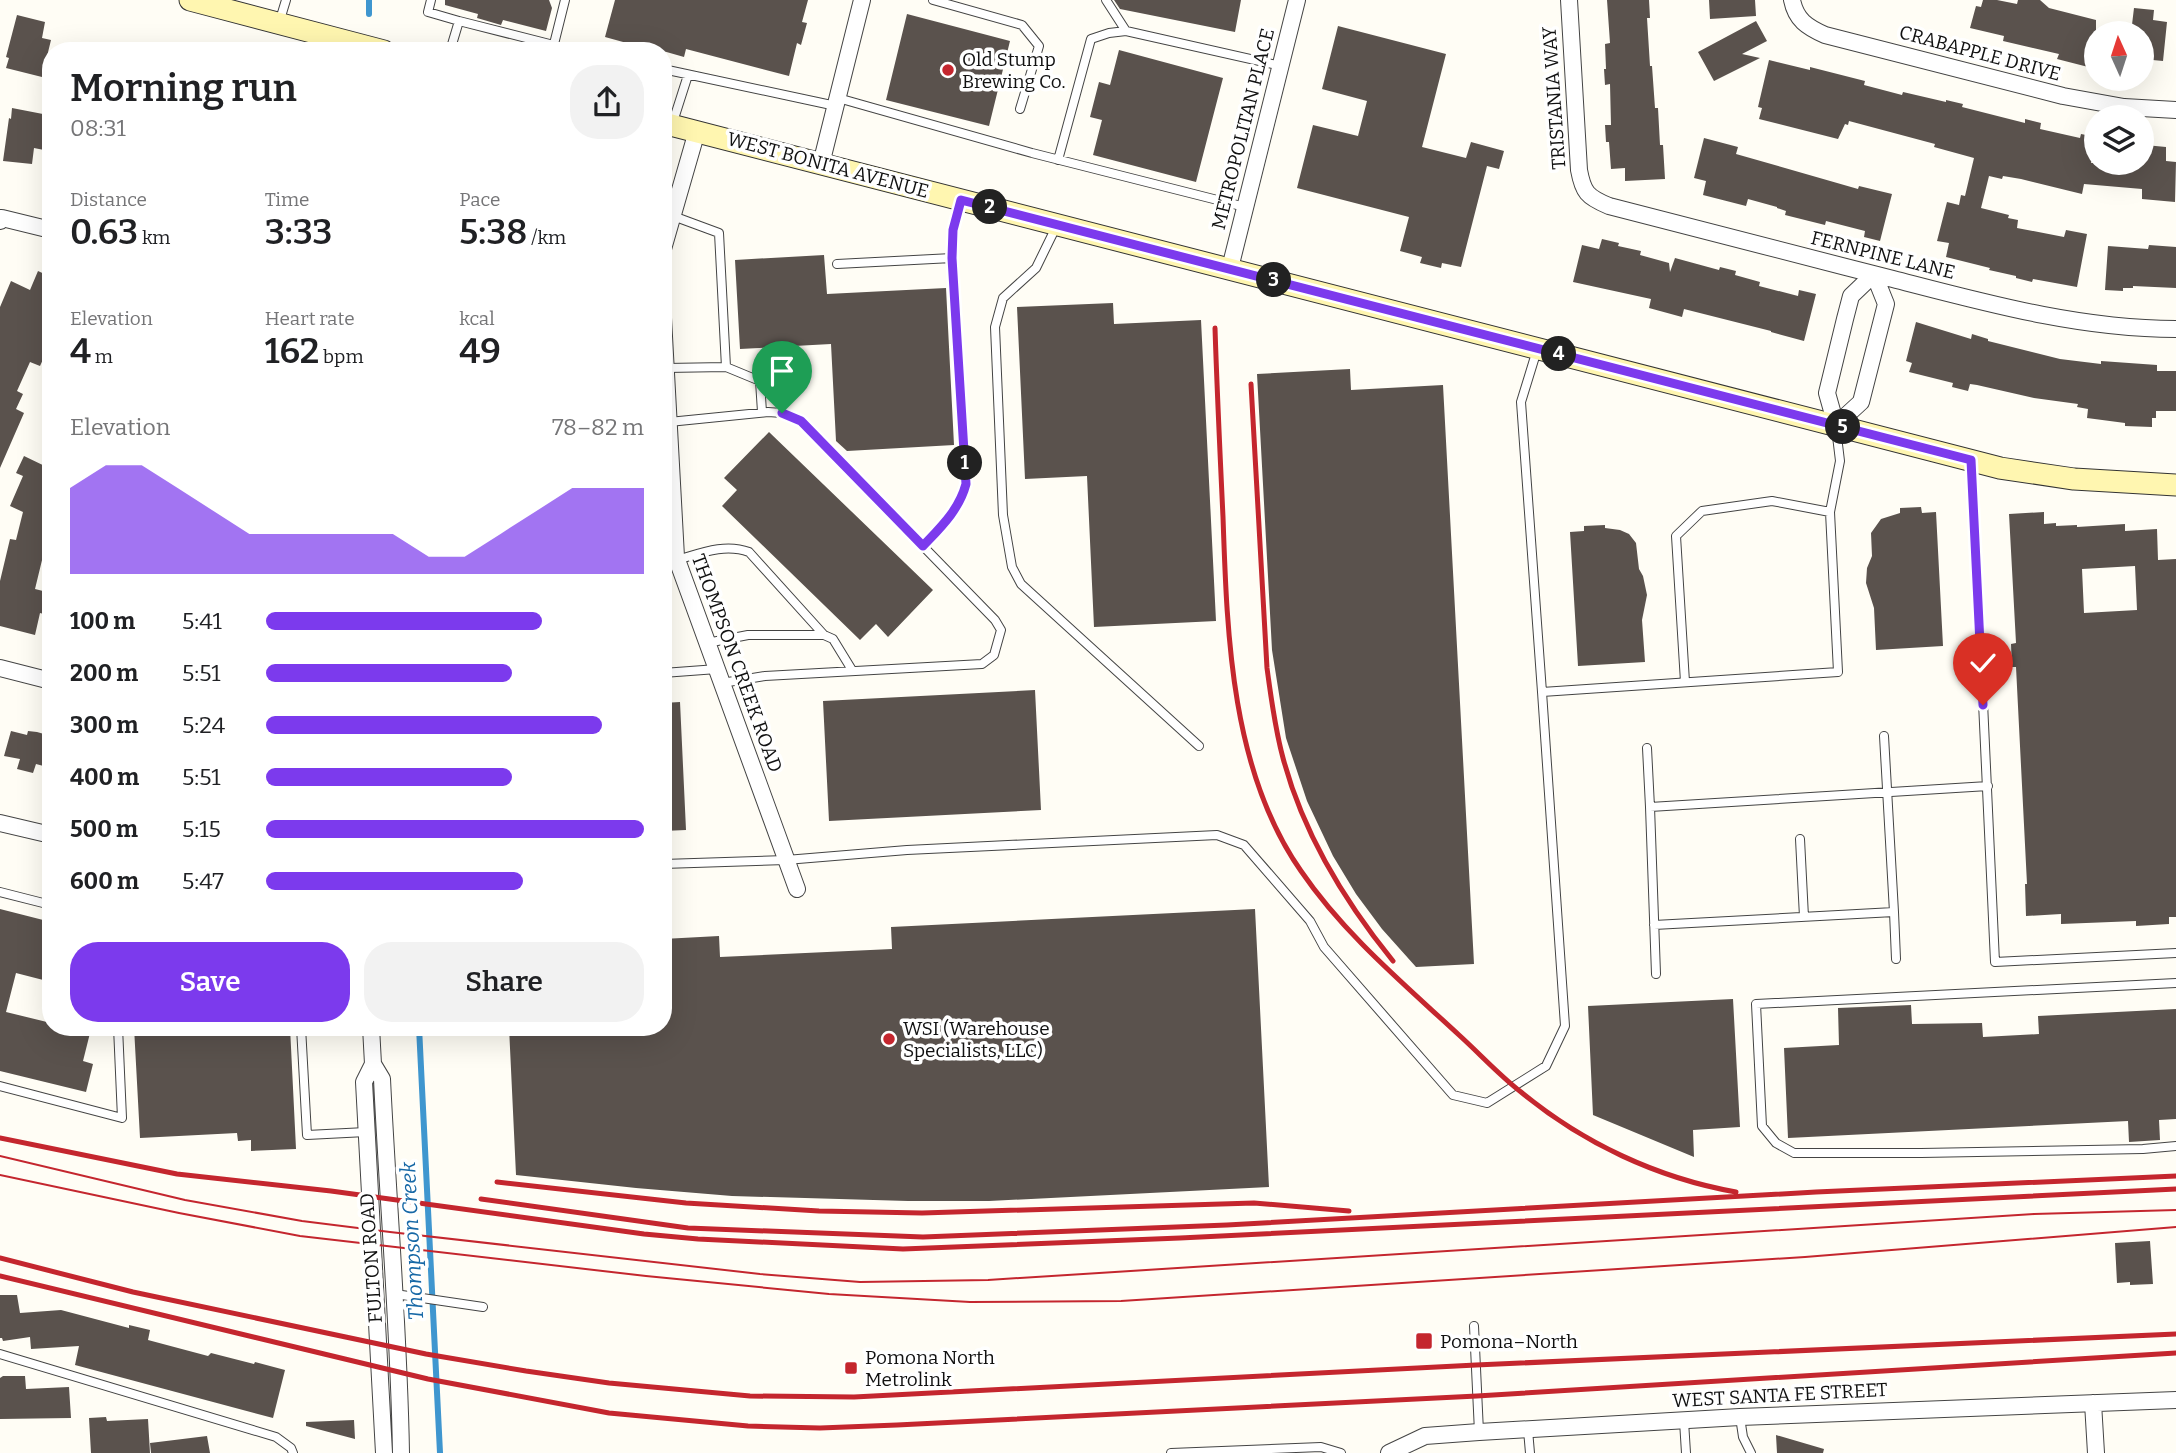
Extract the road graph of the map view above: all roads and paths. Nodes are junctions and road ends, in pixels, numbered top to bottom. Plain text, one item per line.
1 (286, 0) edge
2 (431, 0) edge
3 (565, 0) edge
4 (862, 0) edge
5 (933, 0) edge
6 (1106, 0) edge
7 (1297, 0) edge
8 (1569, 0) edge
9 (1792, 0) edge
10 (197, 1) edge
11 (459, 21) junction
12 (279, 23) junction
13 (1126, 31) junction
14 (322, 42) edge
15 (453, 42) edge
16 (532, 42) edge
17 (554, 42) edge
18 (1281, 66) junction
19 (672, 71) edge
20 (688, 75) junction
21 (837, 102) junction
22 (1020, 109) dead end
23 (2176, 110) edge
24 (672, 114) edge
25 (672, 125) edge
26 (697, 131) junction
27 (1058, 160) junction
28 (821, 164) junction
29 (1586, 193) joint
30 (961, 200) junction
31 (1245, 207) junction
32 (673, 216) junction
33 (1, 219) edge
34 (672, 219) edge
35 (1057, 224) junction
36 (42, 228) edge
37 (952, 258) junction
38 (837, 264) dead end
39 (1230, 268) junction
40 (1874, 274) junction
41 (2176, 329) edge
42 (1537, 348) junction
43 (726, 367) junction
44 (672, 368) edge
45 (762, 412) junction
46 (672, 422) edge
47 (1836, 425) junction
48 (1971, 460) junction
49 (672, 474) edge
50 (2176, 485) edge
51 (1830, 512) junction
52 (923, 546) junction
53 (677, 560) junction
54 (824, 635) junction
55 (707, 643) junction
56 (0, 667) edge
57 (852, 670) junction
58 (672, 673) edge
59 (719, 676) junction
60 (42, 679) edge
61 (1685, 682) junction
62 (1542, 692) junction
63 (1884, 736) dead end
64 (1199, 746) dead end
65 (1647, 748) dead end
66 (1988, 786) junction
67 (1886, 792) junction
68 (1650, 807) junction
69 (0, 823) edge
70 (42, 833) edge
71 (1800, 839) dead end
72 (786, 860) junction
73 (672, 864) edge
74 (797, 889) dead end
75 (0, 892) edge
76 (42, 903) edge
77 (1894, 912) junction
78 (1804, 917) junction
79 (1654, 925) junction
80 (2176, 953) edge
81 (1896, 959) dead end
82 (1656, 974) dead end
83 (2176, 983) edge
84 (118, 1036) edge
85 (302, 1036) edge
86 (371, 1036) edge
87 (373, 1064) junction
88 (0, 1086) edge
89 (366, 1132) junction
90 (2176, 1146) edge
91 (402, 1296) junction
92 (483, 1307) dead end
93 (1474, 1326) dead end
94 (0, 1354) edge
95 (2176, 1400) edge
96 (2093, 1403) junction
97 (1740, 1417) junction
98 (1684, 1421) junction
99 (1528, 1430) junction
100 (1479, 1432) junction
101 (293, 1453) edge
102 (384, 1453) edge
103 (401, 1453) edge
104 (1171, 1453) edge
105 (1341, 1453) edge
106 (1389, 1453) edge
107 (1530, 1453) edge
108 (1686, 1453) edge
109 (1751, 1453) edge
110 (2096, 1453) edge

1 - 12 lane
2 - 11 lane
3 - 17 lane
4 - 21 street
5 - 22 lane
6 - 13 lane
7 - 18 street, METROPOLITAN PLACE
8 - 29 street, TRISTANIA WAY
9 - 23 street, CRABAPPLE DRIVE
10 - 12 main road
11 - 15 lane
11 - 16 lane
12 - 14 main road
13 - 18 lane
13 - 27 lane
18 - 31 street, METROPOLITAN PLACE
19 - 20 lane
20 - 21 lane
20 - 24 lane
21 - 27 lane
21 - 28 street
25 - 26 main road, WEST BONITA AVENUE
26 - 28 main road, WEST BONITA AVENUE
26 - 32 street
27 - 31 lane
28 - 30 main road, WEST BONITA AVENUE
29 - 40 street, FERNPINE LANE
30 - 35 main road, WEST BONITA AVENUE
30 - 37 lane
31 - 39 street, METROPOLITAN PLACE
32 - 34 street
32 - 43 lane
33 - 36 street
35 - 39 main road, WEST BONITA AVENUE
35 - 64 lane
37 - 38 lane
37 - 52 lane
39 - 42 main road, WEST BONITA AVENUE
40 - 41 street, FERNPINE LANE
40 - 47 street
40 - 47 street
42 - 47 main road, WEST BONITA AVENUE
42 - 62 lane
43 - 44 lane
43 - 45 lane
45 - 46 lane
45 - 52 lane
47 - 48 main road, WEST BONITA AVENUE
47 - 51 lane
48 - 50 main road, WEST BONITA AVENUE
48 - 66 lane
49 - 53 street, THOMPSON CREEK ROAD
51 - 61 lane
51 - 61 lane
52 - 57 lane
53 - 54 lane
53 - 55 street, THOMPSON CREEK ROAD
54 - 55 lane
54 - 57 lane
55 - 59 street, THOMPSON CREEK ROAD
56 - 60 street
57 - 59 lane
58 - 59 lane
59 - 72 street, THOMPSON CREEK ROAD
61 - 62 lane
62 - 72 lane
63 - 67 lane
65 - 68 lane
66 - 67 lane
66 - 80 lane
67 - 68 lane
67 - 77 lane
68 - 79 lane
69 - 70 street
71 - 78 lane
72 - 73 lane
72 - 74 street, THOMPSON CREEK ROAD
75 - 76 lane
77 - 78 lane
77 - 81 lane
78 - 79 lane
79 - 82 lane
83 - 90 lane
84 - 88 lane
85 - 89 lane
86 - 87 street, FULTON ROAD
87 - 89 street, FULTON ROAD
87 - 91 street, FULTON ROAD
89 - 102 street, FULTON ROAD
91 - 92 lane
91 - 103 street, FULTON ROAD
93 - 100 lane
94 - 101 lane
95 - 96 street, WEST SANTA FE STREET
96 - 97 street, WEST SANTA FE STREET
96 - 110 street
97 - 98 street, WEST SANTA FE STREET
97 - 109 lane
98 - 99 street, WEST SANTA FE STREET
98 - 108 lane
99 - 100 street, WEST SANTA FE STREET
99 - 107 lane
100 - 106 street, WEST SANTA FE STREET
104 - 105 lane

